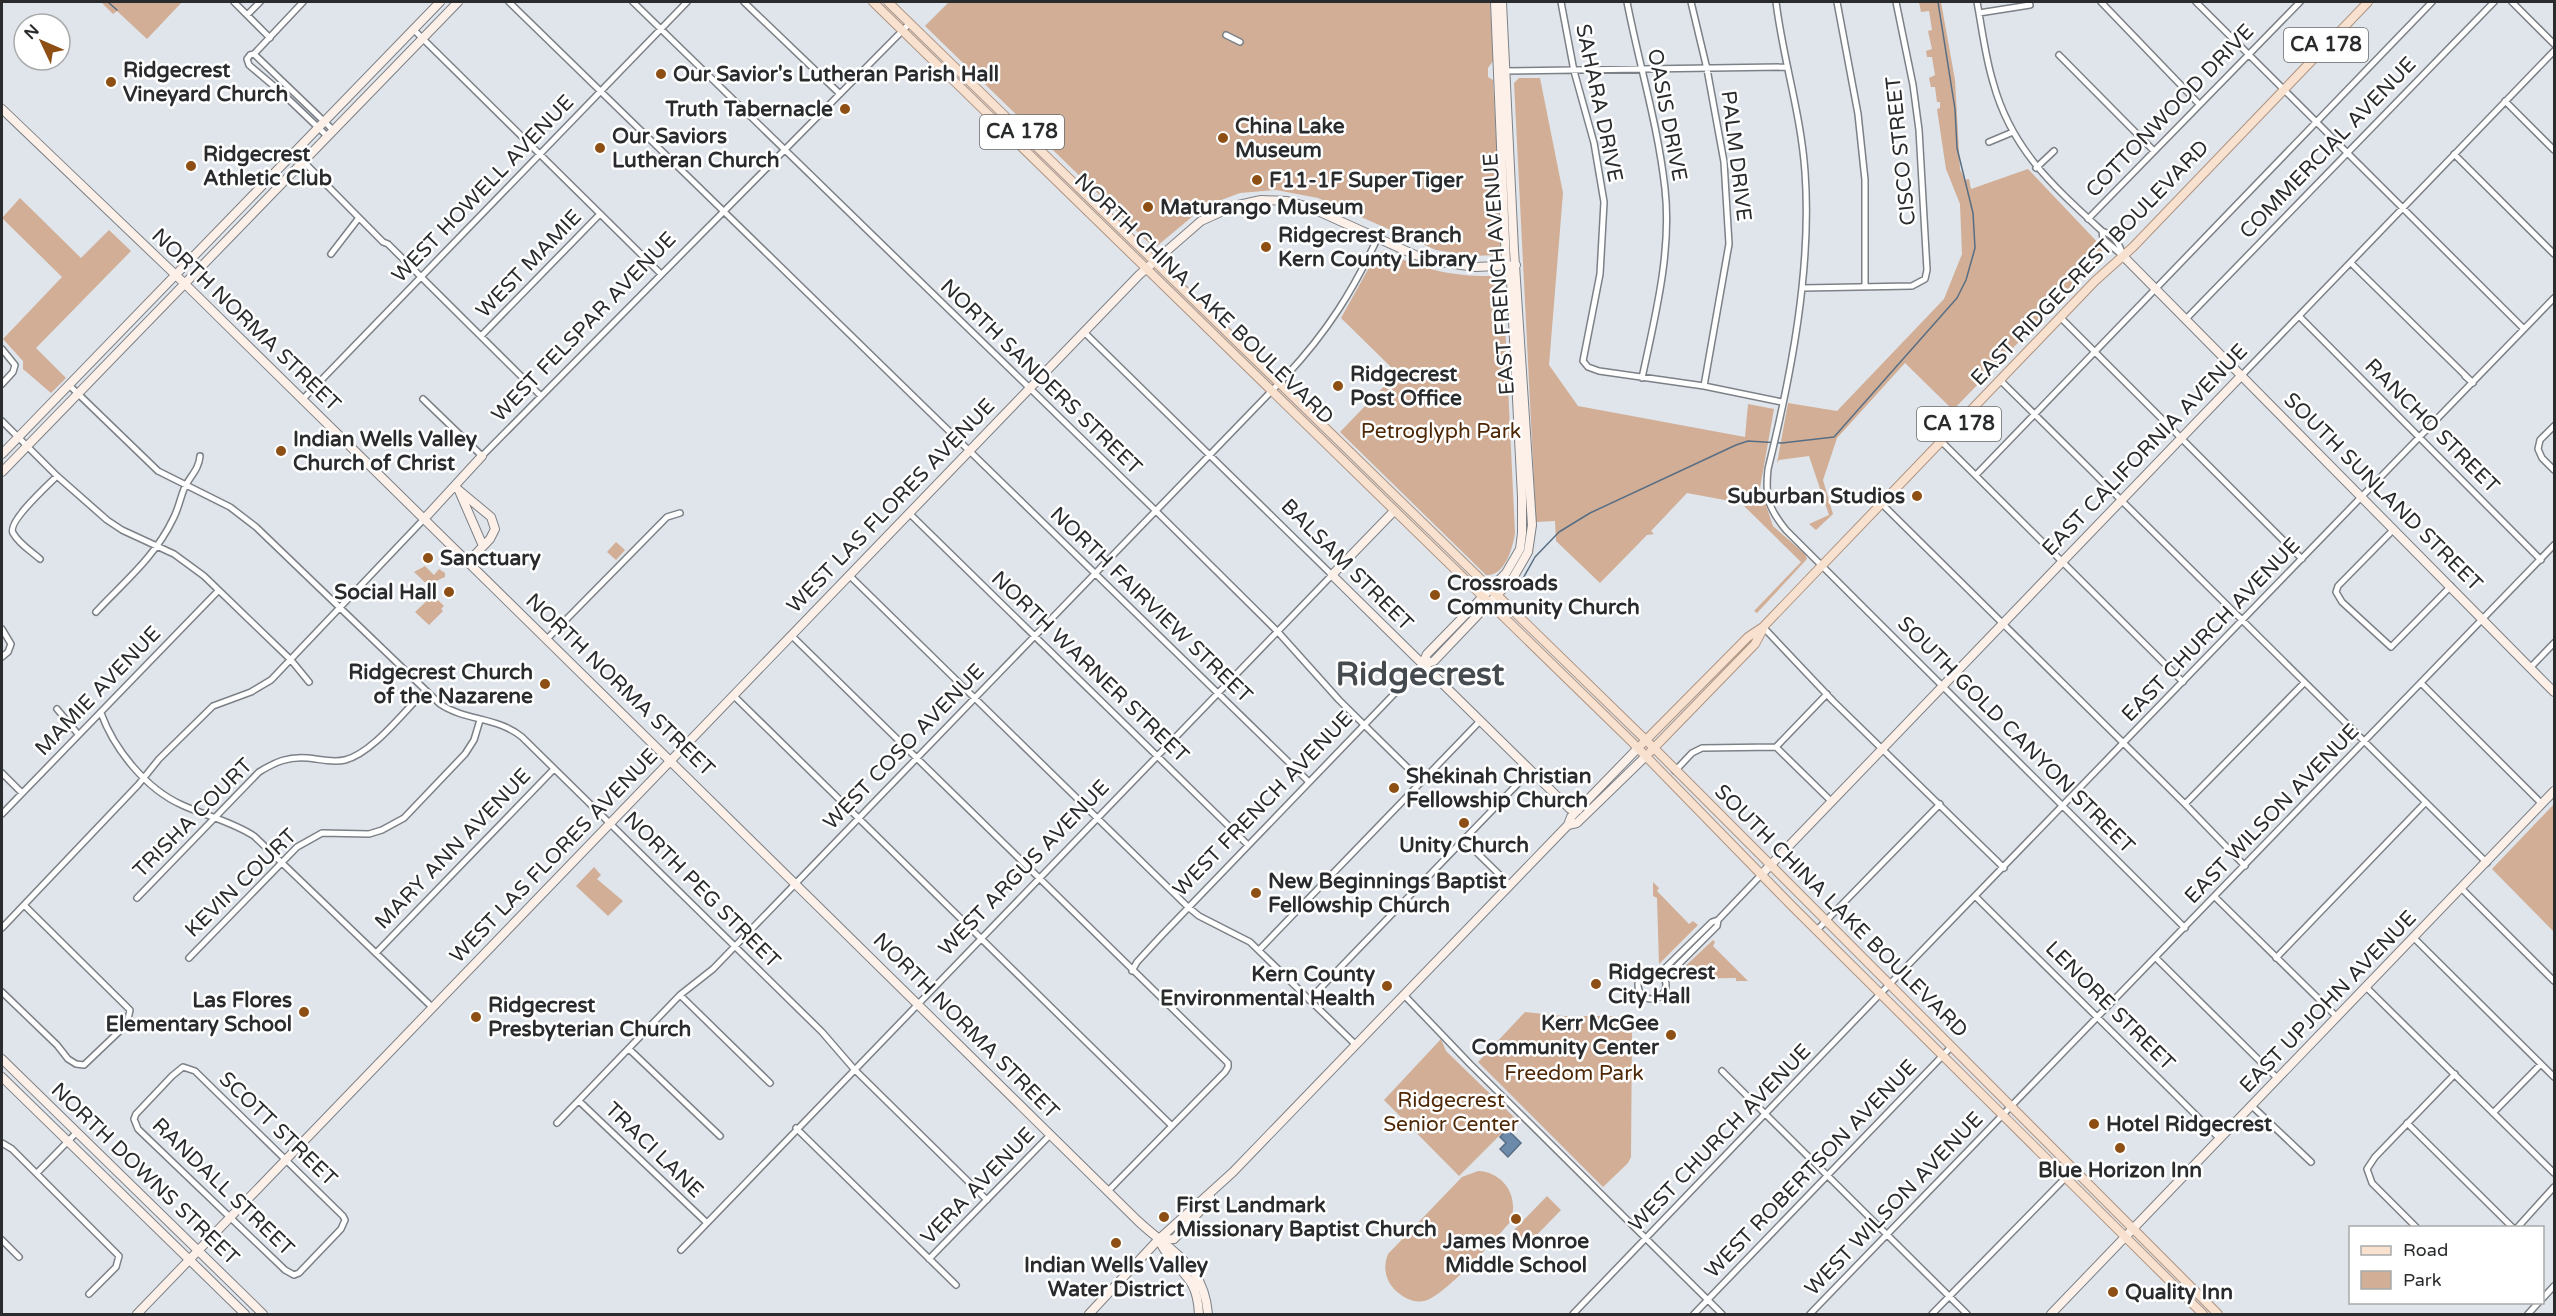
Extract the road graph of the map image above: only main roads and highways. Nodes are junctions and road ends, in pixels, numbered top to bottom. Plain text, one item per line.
1 (439, 2) edge
2 (458, 2) edge
3 (873, 2) edge
4 (888, 2) edge
5 (1495, 2) edge
6 (1502, 2) edge
7 (2368, 2) edge
8 (1502, 71) junction
9 (2, 109) edge
10 (1016, 141) junction
11 (1058, 168) junction
12 (228, 220) junction
13 (237, 229) junction
14 (2123, 256) junction
15 (1156, 262) junction
16 (1506, 265) junction
17 (1516, 265) junction
18 (1147, 267) junction
19 (175, 274) junction
20 (184, 283) junction
21 (2242, 375) junction
22 (2, 454) edge
23 (482, 456) road end
24 (2, 472) edge
25 (457, 488) junction
26 (1394, 511) junction
27 (424, 519) junction
28 (1442, 542) junction
29 (483, 546) junction
30 (468, 562) junction
31 (1332, 575) joint
32 (1493, 592) junction
33 (1486, 600) junction
34 (1763, 627) junction
35 (1524, 637) junction
36 (1564, 661) junction
37 (1422, 665) junction
38 (2554, 692) edge
39 (1645, 740) junction
40 (1638, 748) junction
41 (1654, 748) junction
42 (1646, 756) junction
43 (671, 760) junction
44 (2554, 791) edge
45 (1578, 810) junction
46 (1568, 825) junction
47 (1770, 865) junction
48 (1761, 874) junction
49 (2, 1059) edge
50 (2, 1077) edge
51 (2133, 1228) junction
52 (2126, 1237) junction
53 (1158, 1240) junction
54 (198, 1251) junction
55 (189, 1260) junction
56 (137, 1314) edge
57 (245, 1314) edge
58 (263, 1314) edge
59 (1089, 1314) edge
60 (1199, 1314) edge
61 (1208, 1314) edge
62 (2050, 1314) edge
63 (2203, 1314) edge
64 (2218, 1314) edge

1 - 12 main road
2 - 13 main road
3 - 10 main road, NORTH CHINA LAKE BOULEVARD / CA 178
4 - 11 main road, NORTH CHINA LAKE BOULEVARD / CA 178
5 - 8 main road, EAST FRENCH AVENUE
6 - 8 main road, EAST FRENCH AVENUE
7 - 14 main road, EAST RIDGECREST BOULEVARD / CA 178
8 - 16 main road, EAST FRENCH AVENUE
8 - 17 main road, EAST FRENCH AVENUE
9 - 19 main road, NORTH NORMA STREET
10 - 11 main road
10 - 18 main road, NORTH CHINA LAKE BOULEVARD / CA 178
11 - 15 main road, NORTH CHINA LAKE BOULEVARD / CA 178
12 - 13 main road
12 - 19 main road
13 - 20 main road
14 - 21 main road, SOUTH SUNLAND STREET
14 - 34 main road, EAST RIDGECREST BOULEVARD / CA 178
15 - 16 main road, WEST LAS FLORES AVENUE
15 - 18 main road, WEST LAS FLORES AVENUE
15 - 28 main road, NORTH CHINA LAKE BOULEVARD / CA 178
16 - 17 main road, WEST LAS FLORES AVENUE
16 - 32 main road, EAST FRENCH AVENUE
17 - 32 main road, EAST FRENCH AVENUE
18 - 26 main road, NORTH CHINA LAKE BOULEVARD / CA 178
18 - 43 main road, WEST LAS FLORES AVENUE
19 - 20 main road, NORTH NORMA STREET
19 - 22 main road
20 - 24 main road
20 - 27 main road, NORTH NORMA STREET
21 - 38 main road, SOUTH SUNLAND STREET
21 - 47 main road, EAST CALIFORNIA AVENUE
23 - 25 main road, WEST FELSPAR AVENUE
25 - 27 main road, WEST FELSPAR AVENUE
25 - 29 main road
25 - 29 main road
26 - 28 main road
26 - 31 main road, WEST ARGUS AVENUE
26 - 33 main road, NORTH CHINA LAKE BOULEVARD / CA 178
27 - 30 main road, NORTH NORMA STREET
28 - 32 main road, NORTH CHINA LAKE BOULEVARD / CA 178
29 - 30 main road
30 - 43 main road, NORTH NORMA STREET
31 - 37 main road, BALSAM STREET
32 - 33 main road, EAST FRENCH AVENUE
32 - 36 main road, NORTH CHINA LAKE BOULEVARD / CA 178
33 - 35 main road, NORTH CHINA LAKE BOULEVARD / CA 178
33 - 37 main road, WEST FRENCH AVENUE
34 - 39 main road, EAST RIDGECREST BOULEVARD / CA 178
34 - 41 main road, EAST RIDGECREST BOULEVARD / CA 178
35 - 36 main road
35 - 40 main road, NORTH CHINA LAKE BOULEVARD / CA 178
36 - 39 main road, NORTH CHINA LAKE BOULEVARD / CA 178
37 - 45 main road, BALSAM STREET
39 - 40 main road, EAST RIDGECREST BOULEVARD
39 - 41 main road, SOUTH CHINA LAKE BOULEVARD
40 - 42 main road, SOUTH CHINA LAKE BOULEVARD
40 - 45 main road
41 - 42 main road, CA 178
41 - 47 main road, SOUTH CHINA LAKE BOULEVARD
42 - 46 main road
42 - 48 main road, SOUTH CHINA LAKE BOULEVARD
43 - 53 main road, NORTH NORMA STREET
43 - 54 main road, WEST LAS FLORES AVENUE
44 - 51 main road, EAST UPJOHN AVENUE
45 - 46 main road
46 - 53 main road
47 - 48 main road, EAST CALIFORNIA AVENUE
47 - 51 main road, SOUTH CHINA LAKE BOULEVARD
48 - 52 main road, SOUTH CHINA LAKE BOULEVARD
49 - 54 main road, NORTH DOWNS STREET
50 - 55 main road, NORTH DOWNS STREET
51 - 52 main road, EAST UPJOHN AVENUE
51 - 64 main road, SOUTH CHINA LAKE BOULEVARD
52 - 62 main road, EAST UPJOHN AVENUE
52 - 63 main road, SOUTH CHINA LAKE BOULEVARD
53 - 59 main road
53 - 60 main road
53 - 61 main road
54 - 55 main road, WEST LAS FLORES AVENUE
54 - 58 main road, NORTH DOWNS STREET
55 - 56 main road, WEST LAS FLORES AVENUE
55 - 57 main road, NORTH DOWNS STREET

